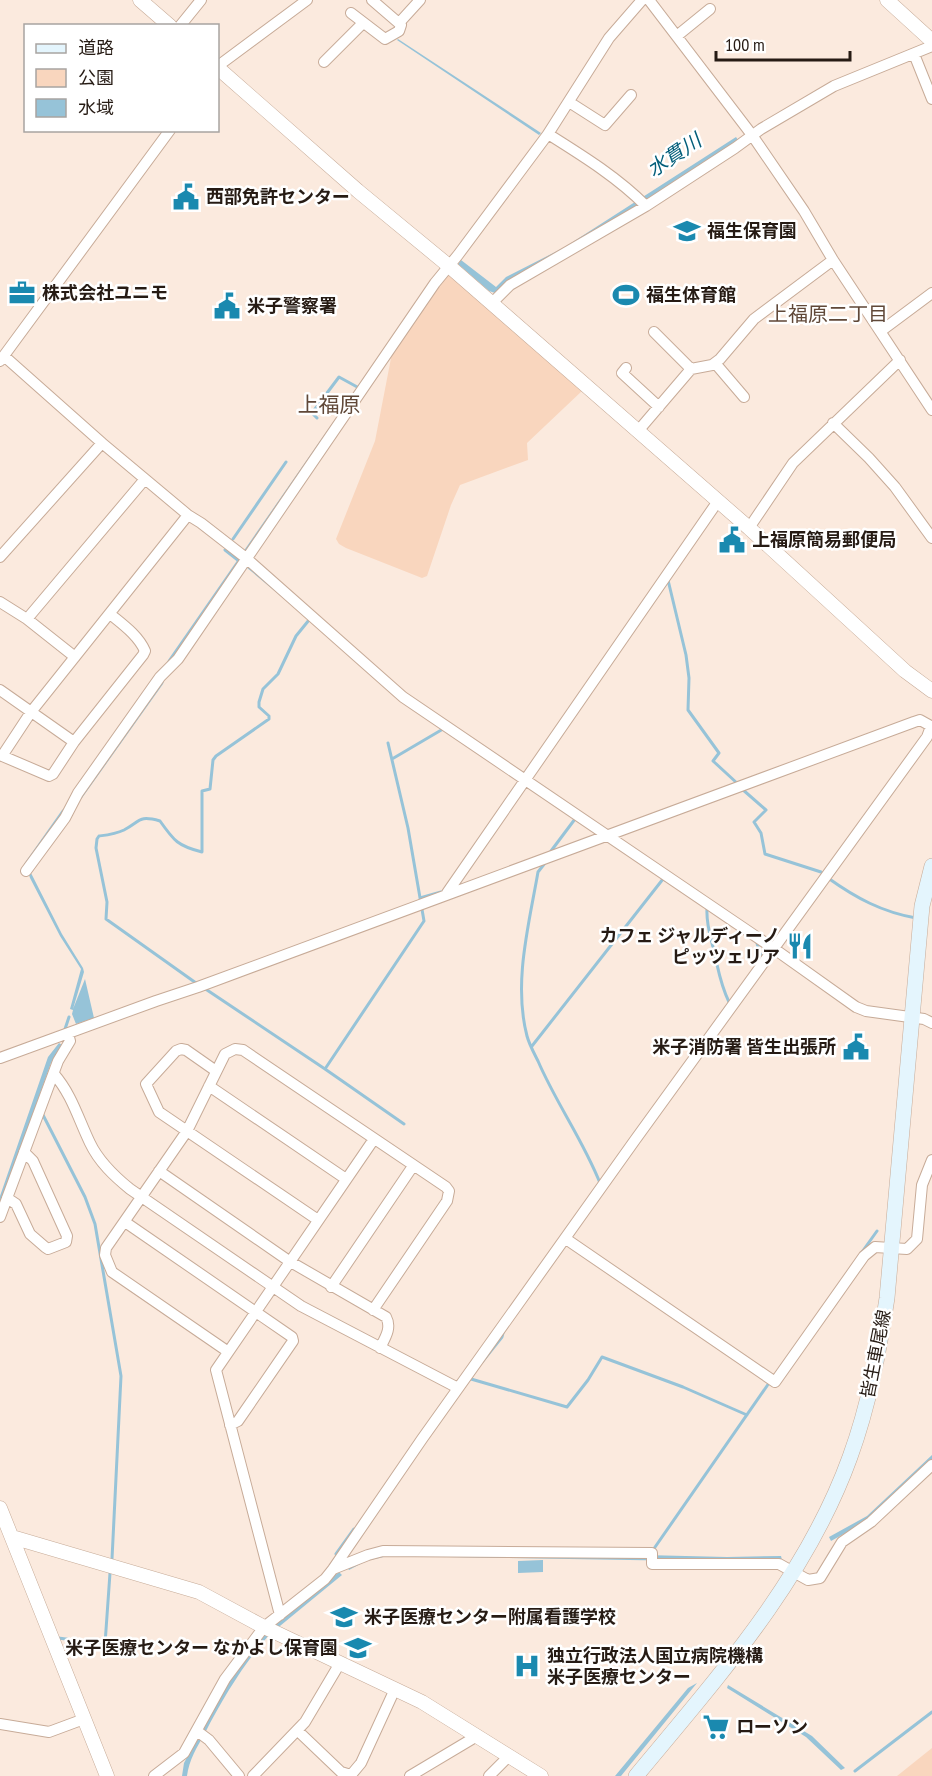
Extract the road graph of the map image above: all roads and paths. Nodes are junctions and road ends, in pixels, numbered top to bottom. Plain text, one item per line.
1 (140, 0) edge
2 (201, 0) edge
3 (307, 0) edge
4 (372, 0) edge
5 (420, 0) edge
6 (642, 0) edge
7 (649, 0) edge
8 (887, 0) edge
9 (710, 9) dead end
10 (351, 13) dead end
11 (399, 22) junction
12 (363, 23) junction
13 (168, 24) edge
14 (182, 24) edge
15 (678, 35) junction
16 (932, 41) edge
17 (932, 46) edge
18 (914, 54) junction
19 (324, 62) dead end
20 (219, 66) edge
21 (219, 68) edge
22 (631, 95) dead end
23 (932, 99) edge
24 (569, 102) junction
25 (169, 132) edge
26 (548, 134) junction
27 (752, 135) junction
28 (642, 203) junction
29 (833, 260) junction
30 (449, 266) junction
31 (932, 293) edge
32 (491, 304) junction
33 (881, 331) junction
34 (654, 332) dead end
35 (2, 359) edge
36 (900, 360) junction
37 (715, 363) junction
38 (626, 368) dead end
39 (691, 369) junction
40 (744, 397) dead end
41 (659, 407) junction
42 (932, 410) edge
43 (833, 423) junction
44 (638, 431) junction
45 (102, 443) junction
46 (144, 479) junction
47 (718, 501) junction
48 (188, 515) junction
49 (749, 528) junction
50 (932, 538) edge
51 (0, 557) edge
52 (244, 559) junction
53 (0, 602) edge
54 (110, 614) junction
55 (27, 619) junction
56 (75, 657) junction
57 (0, 690) edge
58 (932, 691) edge
59 (31, 712) junction
60 (74, 742) junction
61 (1, 755) edge
62 (525, 780) junction
63 (606, 836) junction
64 (932, 866) edge
65 (26, 871) dead end
66 (447, 894) junction
67 (774, 948) junction
68 (911, 1018) junction
69 (932, 1023) edge
70 (68, 1034) junction
71 (0, 1058) edge
72 (216, 1071) junction
73 (54, 1074) junction
74 (209, 1086) junction
75 (187, 1131) junction
76 (374, 1139) junction
77 (24, 1152) junction
78 (932, 1160) edge
79 (413, 1166) junction
80 (159, 1172) junction
81 (346, 1179) junction
82 (7, 1198) junction
83 (142, 1198) junction
84 (0, 1217) edge
85 (318, 1220) junction
86 (125, 1222) junction
87 (566, 1239) junction
88 (891, 1247) junction
89 (290, 1261) junction
90 (272, 1286) junction
91 (331, 1287) junction
92 (373, 1310) junction
93 (255, 1311) junction
94 (380, 1348) junction
95 (227, 1352) junction
96 (458, 1388) junction
97 (230, 1425) junction
98 (932, 1465) edge
99 (0, 1508) edge
100 (6, 1539) edge
101 (333, 1569) junction
102 (793, 1573) junction
103 (280, 1615) junction
104 (270, 1630) junction
105 (340, 1663) junction
106 (395, 1689) junction
107 (84, 1719) junction
108 (0, 1724) edge
109 (197, 1731) junction
110 (298, 1731) junction
111 (477, 1736) junction
112 (509, 1756) junction
113 (107, 1776) edge
114 (154, 1776) edge
115 (239, 1776) edge
116 (253, 1776) edge
117 (410, 1776) edge
118 (489, 1776) edge
119 (541, 1776) edge
120 (636, 1776) edge

1 - 13 street
2 - 14 street
3 - 20 street
4 - 11 street
5 - 11 street
6 - 24 street
7 - 15 street
8 - 16 street
9 - 15 street
10 - 12 street
11 - 12 street
12 - 19 street
15 - 27 street
17 - 18 street
18 - 23 street
18 - 27 street
21 - 30 street
22 - 24 street
24 - 26 street
25 - 35 street
26 - 28 street
26 - 30 street
27 - 28 street
27 - 29 street
28 - 32 street
29 - 33 street
29 - 37 street
30 - 32 street
30 - 52 street
31 - 33 street
32 - 44 street
33 - 36 street
34 - 39 street
35 - 45 street
36 - 42 street
36 - 43 street
37 - 39 street
37 - 40 street
38 - 41 street
39 - 41 street
41 - 44 street
43 - 49 street
43 - 50 street
44 - 47 street
45 - 46 street
45 - 51 street
46 - 48 street
46 - 55 street
47 - 49 street
47 - 62 street
48 - 52 street
48 - 54 street
49 - 58 street
52 - 62 street
52 - 65 street
53 - 55 street
54 - 56 street
54 - 60 street
55 - 56 street
56 - 59 street
57 - 59 street
59 - 60 street
59 - 61 street
60 - 61 street
62 - 63 street
62 - 66 street
63 - 66 street
63 - 67 street
63 - 67 street
64 - 68 main road, 皆生車尾線
66 - 70 street
67 - 68 street
67 - 87 street
68 - 69 street
68 - 88 main road, 皆生車尾線
70 - 71 street
70 - 73 street
72 - 74 street
72 - 75 street
72 - 76 street
73 - 77 street
73 - 83 street
74 - 75 street
74 - 81 street
75 - 80 street
75 - 85 street
76 - 79 street
76 - 81 street
77 - 82 street
77 - 82 street
78 - 88 street
79 - 91 street
79 - 92 street
80 - 83 street
80 - 89 street
81 - 85 street
82 - 84 street
83 - 86 street
83 - 90 street
85 - 89 street
86 - 93 street
86 - 95 street
87 - 88 street
87 - 96 street
88 - 102 main road, 皆生車尾線
89 - 90 street
89 - 91 street
90 - 93 street
90 - 94 street
91 - 92 street
92 - 94 street
93 - 95 street
93 - 97 street
94 - 96 street
95 - 97 street
96 - 101 street
97 - 103 street
98 - 102 street
99 - 100 street
100 - 104 street
100 - 107 street
101 - 102 street
101 - 103 street
102 - 120 main road, 皆生車尾線
103 - 104 street
104 - 105 street
104 - 109 street
105 - 106 street
105 - 110 street
106 - 110 street
106 - 111 street
107 - 108 street
107 - 113 street
109 - 114 street
109 - 115 street
110 - 116 street
111 - 112 street
111 - 117 street
112 - 118 street
112 - 119 street

